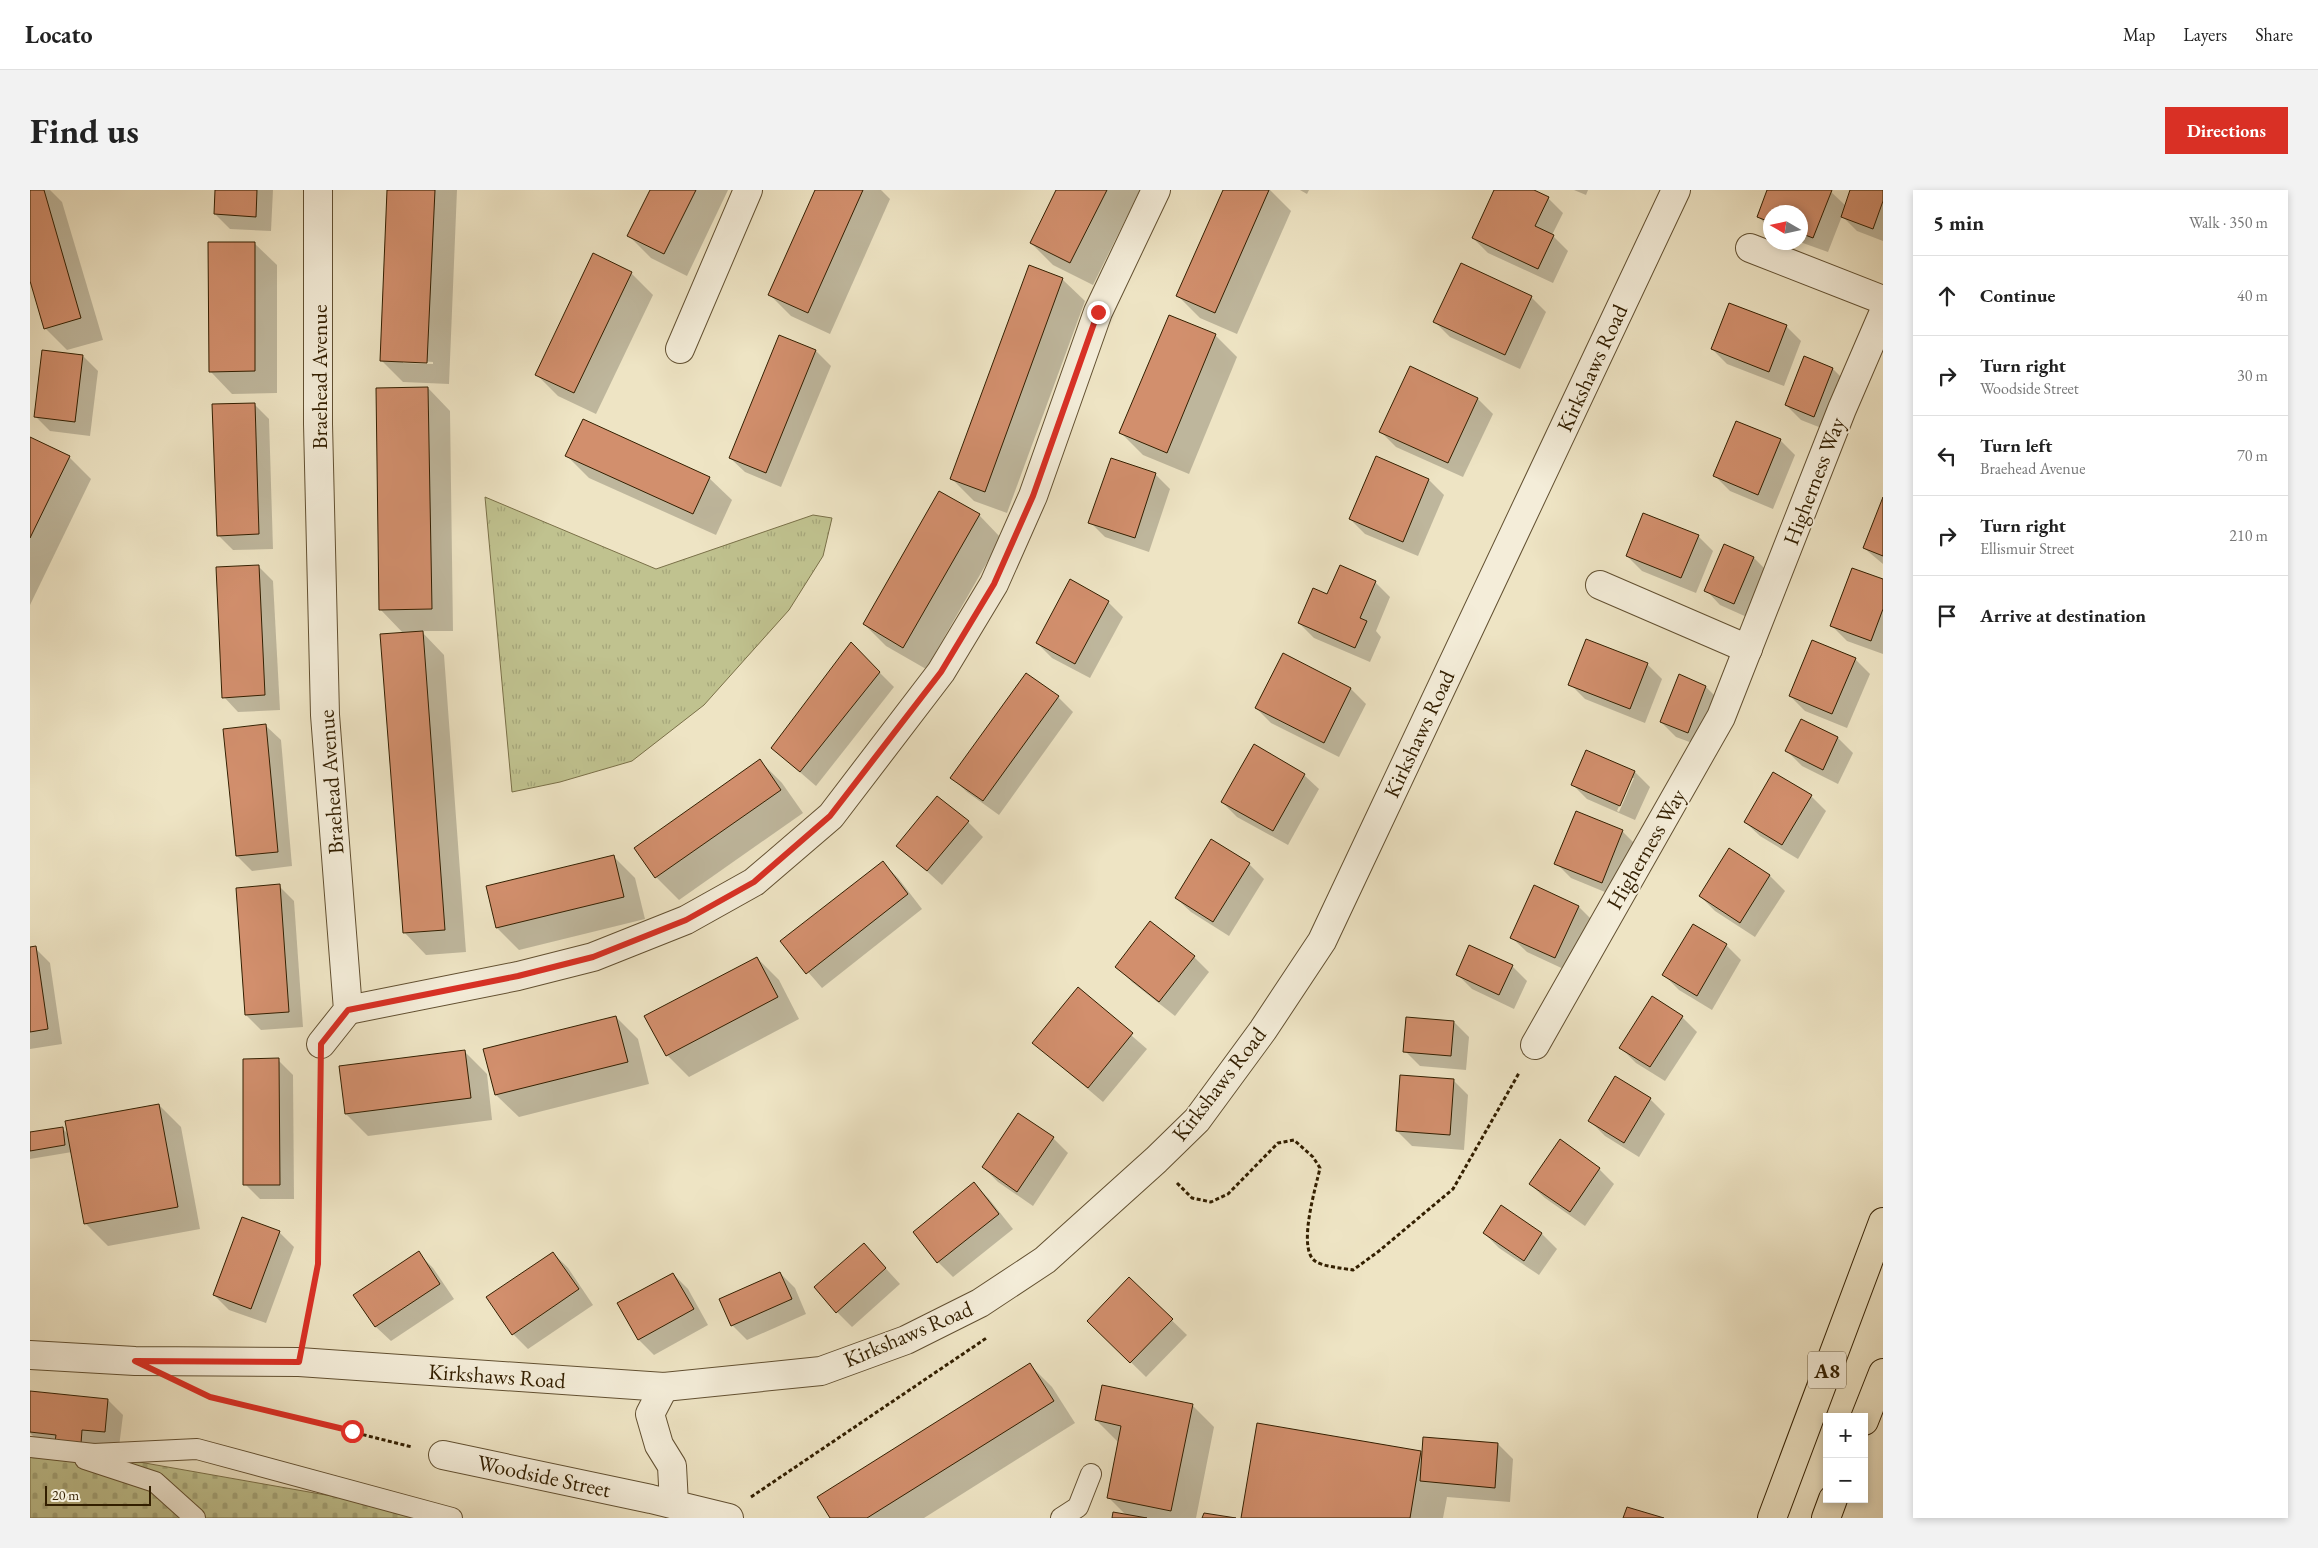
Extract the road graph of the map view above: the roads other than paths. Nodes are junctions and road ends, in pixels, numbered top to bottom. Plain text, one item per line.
1 (318, 190) edge
2 (748, 190) edge
3 (1156, 190) edge
4 (1676, 190) edge
5 (1750, 248) dead end
6 (1883, 300) edge
7 (1883, 314) edge
8 (680, 349) dead end
9 (1600, 585) dead end
10 (1748, 649) junction
11 (348, 1010) junction
12 (321, 1044) road end
13 (1535, 1044) road end
14 (1883, 1222) edge
15 (30, 1355) edge
16 (1883, 1373) edge
17 (664, 1387) junction
18 (1867, 1413) edge
19 (30, 1447) edge
20 (51, 1450) junction
21 (443, 1455) road end
22 (1091, 1474) dead end
23 (1832, 1503) edge
24 (674, 1504) junction
25 (195, 1518) edge
26 (452, 1518) edge
27 (728, 1518) edge
28 (1061, 1518) edge
29 (1772, 1518) edge
30 (1826, 1518) edge

1 - 11 street, Braehead Avenue
2 - 8 street
3 - 11 street
4 - 17 street, Kirkshaws Road
5 - 6 street
7 - 10 street, Higherness Way
9 - 10 street
10 - 13 street, Higherness Way
11 - 12 street
14 - 29 highway, A8
15 - 17 street, Kirkshaws Road
16 - 18 highway, A8
17 - 24 street
19 - 20 lane
20 - 25 lane
20 - 26 lane
21 - 24 street, Woodside Street
22 - 28 lane
23 - 30 highway
24 - 27 street, Woodside Street

